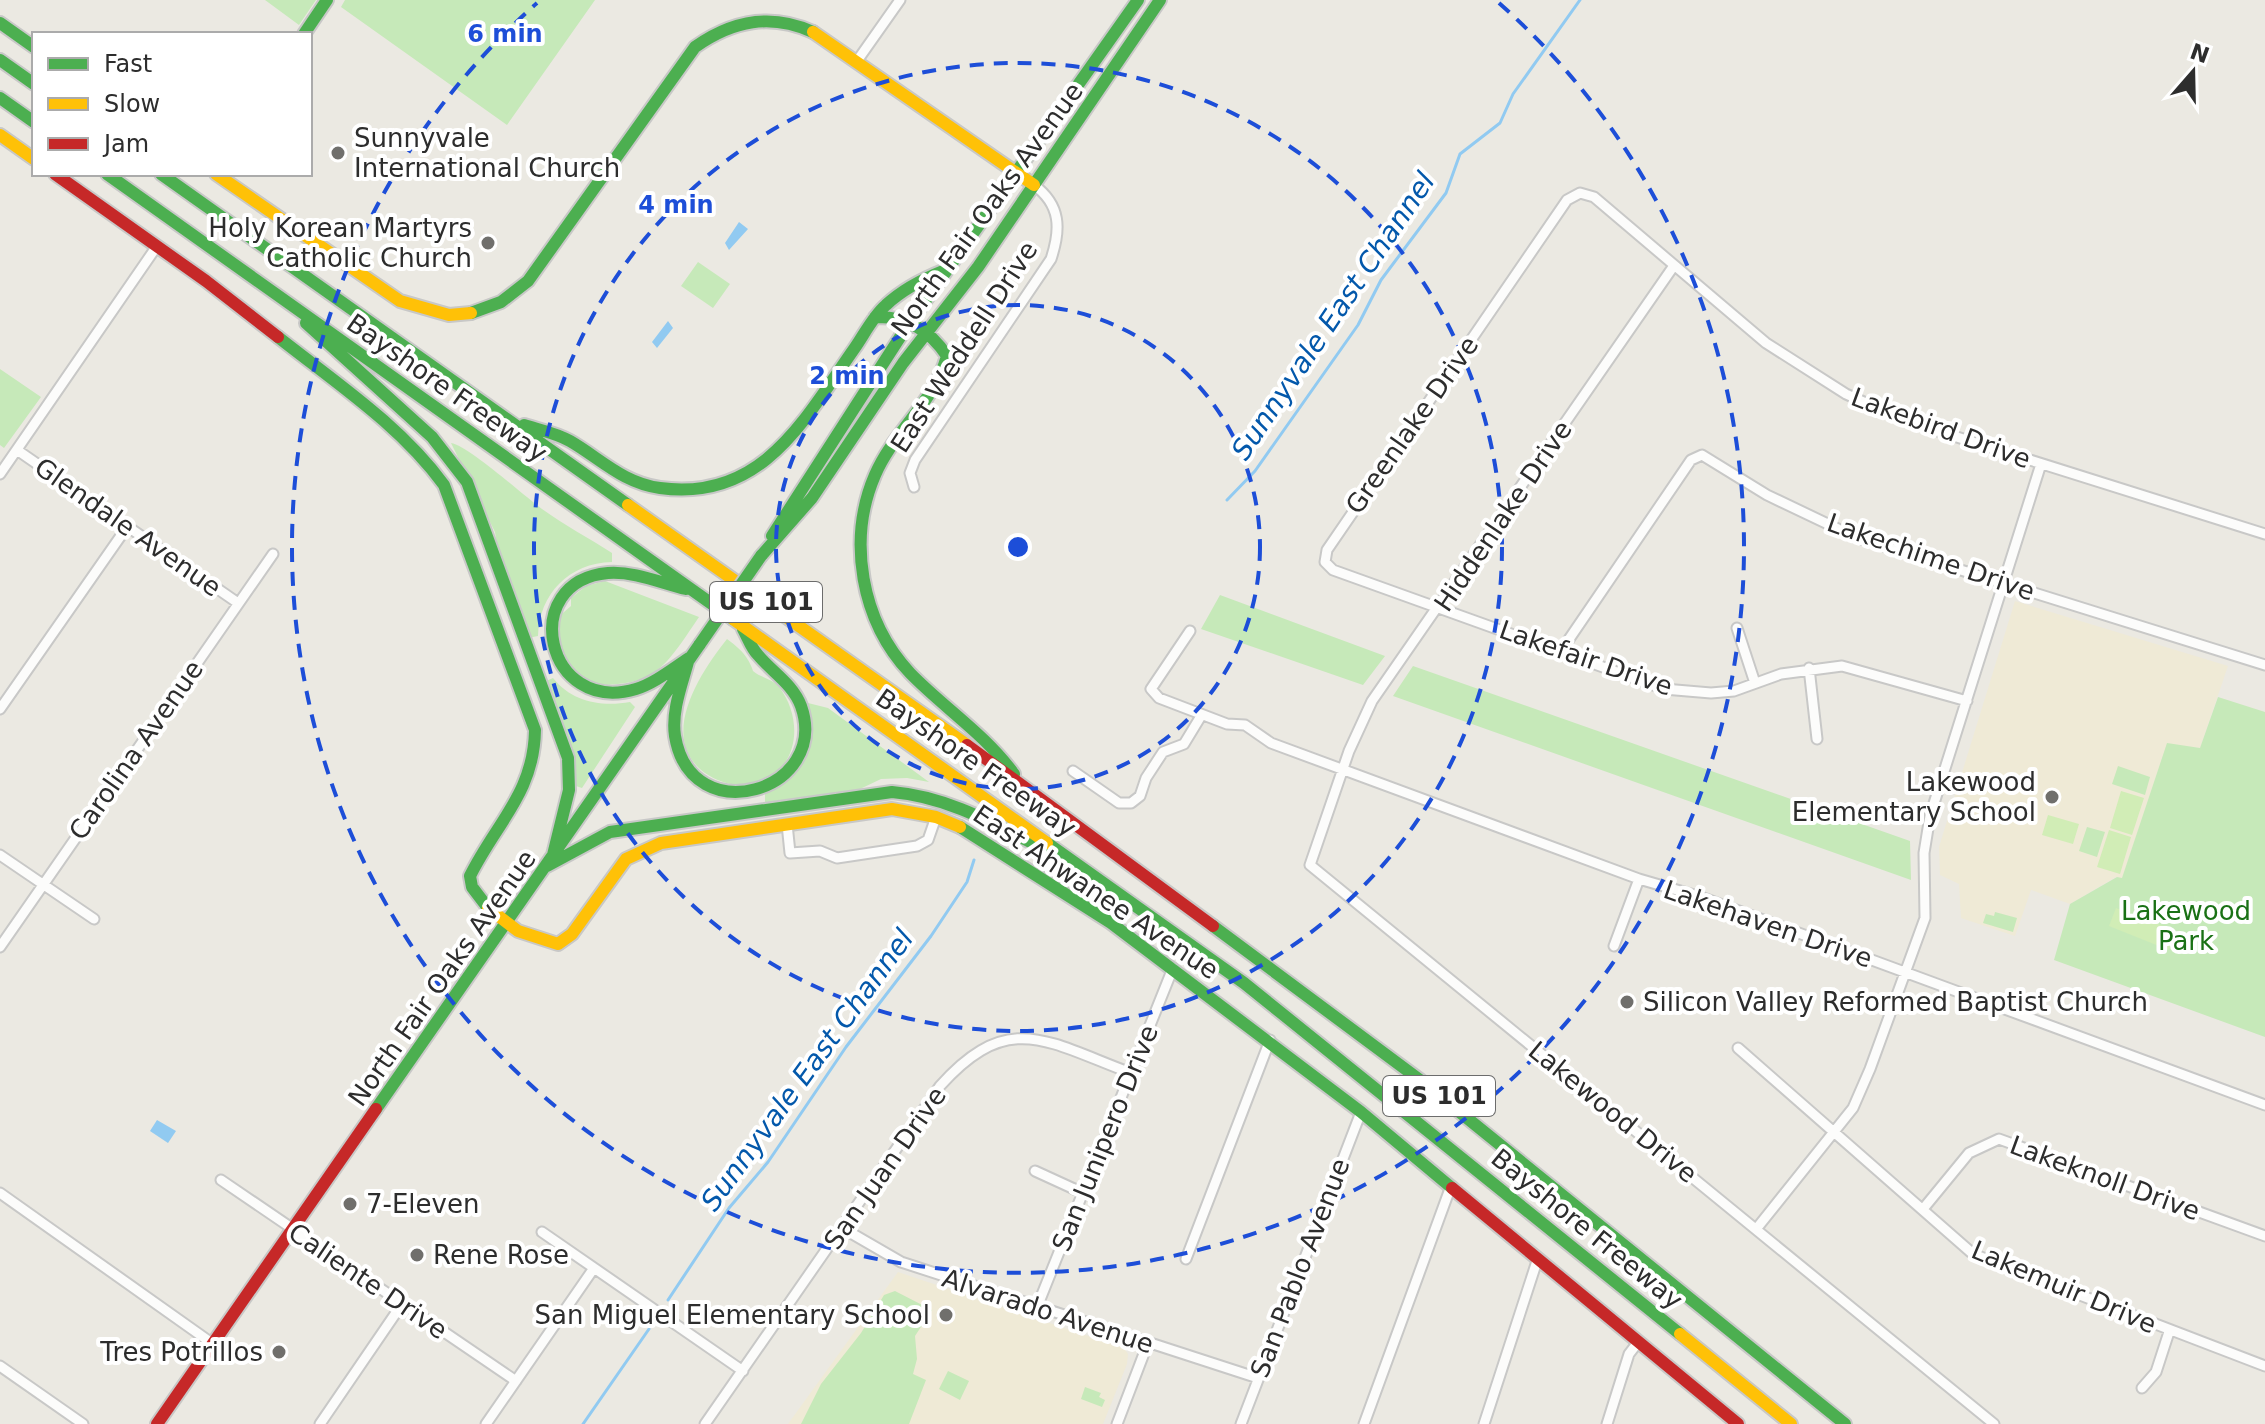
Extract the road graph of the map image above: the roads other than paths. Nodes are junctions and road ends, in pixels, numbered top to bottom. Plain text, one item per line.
1 (327, 0) edge
2 (900, 0) edge
3 (1138, 0) edge
4 (1160, 0) edge
5 (0, 23) edge
6 (305, 32) edge
7 (32, 46) edge
8 (0, 60) edge
9 (857, 61) junction
10 (32, 83) edge
11 (0, 98) edge
12 (32, 121) edge
13 (0, 135) edge
14 (32, 158) edge
15 (1016, 173) junction
16 (58, 176) edge
17 (110, 176) edge
18 (164, 176) edge
19 (219, 176) edge
20 (1034, 185) junction
21 (1580, 193) joint
22 (157, 246) junction
23 (1673, 267) junction
24 (943, 271) junction
25 (290, 303) junction
26 (875, 317) junction
27 (911, 323) junction
28 (926, 333) junction
29 (511, 421) junction
30 (17, 450) junction
31 (2041, 464) junction
32 (0, 474) edge
33 (914, 487) dead end
34 (127, 527) junction
35 (2265, 534) edge
36 (273, 554) dead end
37 (761, 556) junction
38 (2003, 582) junction
39 (695, 591) junction
40 (238, 603) junction
41 (1439, 608) junction
42 (741, 624) junction
43 (1737, 628) dead end
44 (1190, 631) dead end
45 (1561, 651) junction
46 (689, 658) junction
47 (2265, 665) edge
48 (1809, 668) junction
49 (1755, 683) junction
50 (1967, 701) junction
51 (0, 709) edge
52 (1201, 716) junction
53 (1817, 739) dead end
54 (1343, 769) junction
55 (1073, 771) dead end
56 (1020, 783) junction
57 (936, 817) junction
58 (787, 824) junction
59 (0, 855) edge
60 (549, 863) junction
61 (1088, 870) junction
62 (1639, 879) junction
63 (43, 884) junction
64 (94, 919) dead end
65 (508, 922) junction
66 (1614, 946) dead end
67 (0, 947) edge
68 (1173, 968) junction
69 (1905, 972) junction
70 (1270, 1040) junction
71 (1738, 1048) dead end
72 (1131, 1073) junction
73 (2265, 1105) edge
74 (1361, 1112) junction
75 (1833, 1134) junction
76 (1035, 1171) dead end
77 (221, 1180) dead end
78 (1451, 1186) junction
79 (0, 1193) edge
80 (1083, 1193) junction
81 (1923, 1209) junction
82 (1757, 1228) junction
83 (844, 1229) junction
84 (293, 1230) junction
85 (542, 1232) dead end
86 (2265, 1236) edge
87 (1538, 1258) junction
88 (1186, 1259) dead end
89 (594, 1268) junction
90 (402, 1304) junction
91 (1037, 1307) junction
92 (2169, 1332) junction
93 (1639, 1341) junction
94 (1148, 1343) junction
95 (213, 1344) junction
96 (0, 1366) edge
97 (2265, 1366) edge
98 (743, 1371) junction
99 (1258, 1378) junction
100 (516, 1381) junction
101 (2142, 1388) dead end
102 (83, 1424) edge
103 (157, 1424) edge
104 (320, 1424) edge
105 (486, 1424) edge
106 (705, 1424) edge
107 (1117, 1424) edge
108 (1241, 1424) edge
109 (1364, 1424) edge
110 (1484, 1424) edge
111 (1607, 1424) edge
112 (1738, 1424) edge
113 (1791, 1424) edge
114 (1845, 1424) edge
115 (1994, 1424) edge

1 - 6 main road
2 - 9 street
3 - 15 main road, North Fair Oaks Avenue
4 - 20 main road, North Fair Oaks Avenue
5 - 7 main road
8 - 10 main road
9 - 15 main road, East Weddell Drive
9 - 19 main road, East Weddell Drive
11 - 12 main road
13 - 14 main road
15 - 20 main road, East Weddell Drive
15 - 24 main road, North Fair Oaks Avenue
16 - 22 main road, East Ahwanee Avenue
17 - 25 main road, Bayshore Freeway / US 101
18 - 29 main road, Bayshore Freeway / US 101
20 - 28 main road, North Fair Oaks Avenue
20 - 33 street, East Weddell Drive
21 - 23 street, Lakebird Drive
21 - 41 street, Greenlake Drive
22 - 30 street
22 - 65 main road, East Ahwanee Avenue
23 - 31 street, Lakebird Drive
23 - 41 street, Hiddenlake Drive
24 - 26 main road
24 - 27 main road, North Fair Oaks Avenue
25 - 39 main road, Bayshore Freeway / US 101
25 - 60 main road
26 - 27 main road
26 - 29 main road
27 - 28 main road
27 - 37 main road, North Fair Oaks Avenue
28 - 37 main road, North Fair Oaks Avenue
28 - 56 main road
29 - 56 main road, Bayshore Freeway / US 101
30 - 32 street
30 - 34 street, Glendale Avenue
31 - 35 street, Lakebird Drive
31 - 38 street
34 - 40 street, Glendale Avenue
34 - 51 street
36 - 40 street, Carolina Avenue
37 - 46 main road, North Fair Oaks Avenue, bridge
38 - 45 street, Lakechime Drive
38 - 47 street, Lakechime Drive
38 - 50 street
39 - 42 main road, Bayshore Freeway / US 101
39 - 46 main road
40 - 63 street, Carolina Avenue
41 - 45 street, Lakefair Drive
41 - 54 street, Hiddenlake Drive
42 - 46 main road
42 - 61 main road, Bayshore Freeway / US 101
43 - 49 street
44 - 52 street
45 - 49 street, Lakefair Drive
46 - 60 main road, North Fair Oaks Avenue
48 - 49 street, Lakefair Drive
48 - 50 street, Lakefair Drive
48 - 53 street
50 - 69 street
52 - 54 street, Lakehaven Drive
52 - 55 street
54 - 62 street, Lakehaven Drive
54 - 82 street, Lakewood Drive
56 - 114 main road, Bayshore Freeway / US 101
57 - 58 main road, East Ahwanee Avenue
57 - 58 street
57 - 68 main road, East Ahwanee Avenue
58 - 65 main road, East Ahwanee Avenue
59 - 63 street
60 - 61 main road
60 - 65 main road, North Fair Oaks Avenue
61 - 113 main road, Bayshore Freeway / US 101
62 - 66 street
62 - 69 street, Lakehaven Drive
63 - 64 street
63 - 67 street, Carolina Avenue
65 - 84 main road, North Fair Oaks Avenue
68 - 70 main road, East Ahwanee Avenue
68 - 72 street, San Junipero Drive
69 - 73 street, Lakehaven Drive
69 - 75 street
70 - 74 main road, East Ahwanee Avenue
70 - 88 street
71 - 75 street, Lakemuir Drive
72 - 80 street, San Junipero Drive
72 - 83 street, San Juan Drive
74 - 78 main road, East Ahwanee Avenue
74 - 99 street, San Pablo Avenue
75 - 81 street, Lakemuir Drive
75 - 82 street
76 - 80 street
77 - 84 street, Caliente Drive
78 - 87 main road, East Ahwanee Avenue
78 - 109 street
79 - 95 street
80 - 91 street, San Junipero Drive
81 - 86 street, Lakeknoll Drive
81 - 92 street, Lakemuir Drive
82 - 115 street, Lakewood Drive
83 - 91 street, Alvarado Avenue
83 - 98 street, San Juan Drive
84 - 90 street, Caliente Drive
84 - 95 main road, North Fair Oaks Avenue
85 - 89 street
87 - 93 main road, East Ahwanee Avenue
87 - 110 street
89 - 98 street
89 - 100 street
90 - 100 street, Caliente Drive
90 - 104 street
91 - 94 street, Alvarado Avenue
92 - 97 street, Lakemuir Drive
92 - 101 street
93 - 111 street
93 - 112 main road, East Ahwanee Avenue
94 - 99 street, Alvarado Avenue
94 - 107 street
95 - 103 main road, North Fair Oaks Avenue
96 - 102 street
98 - 106 street, San Juan Drive
99 - 108 street, San Pablo Avenue
100 - 105 street

